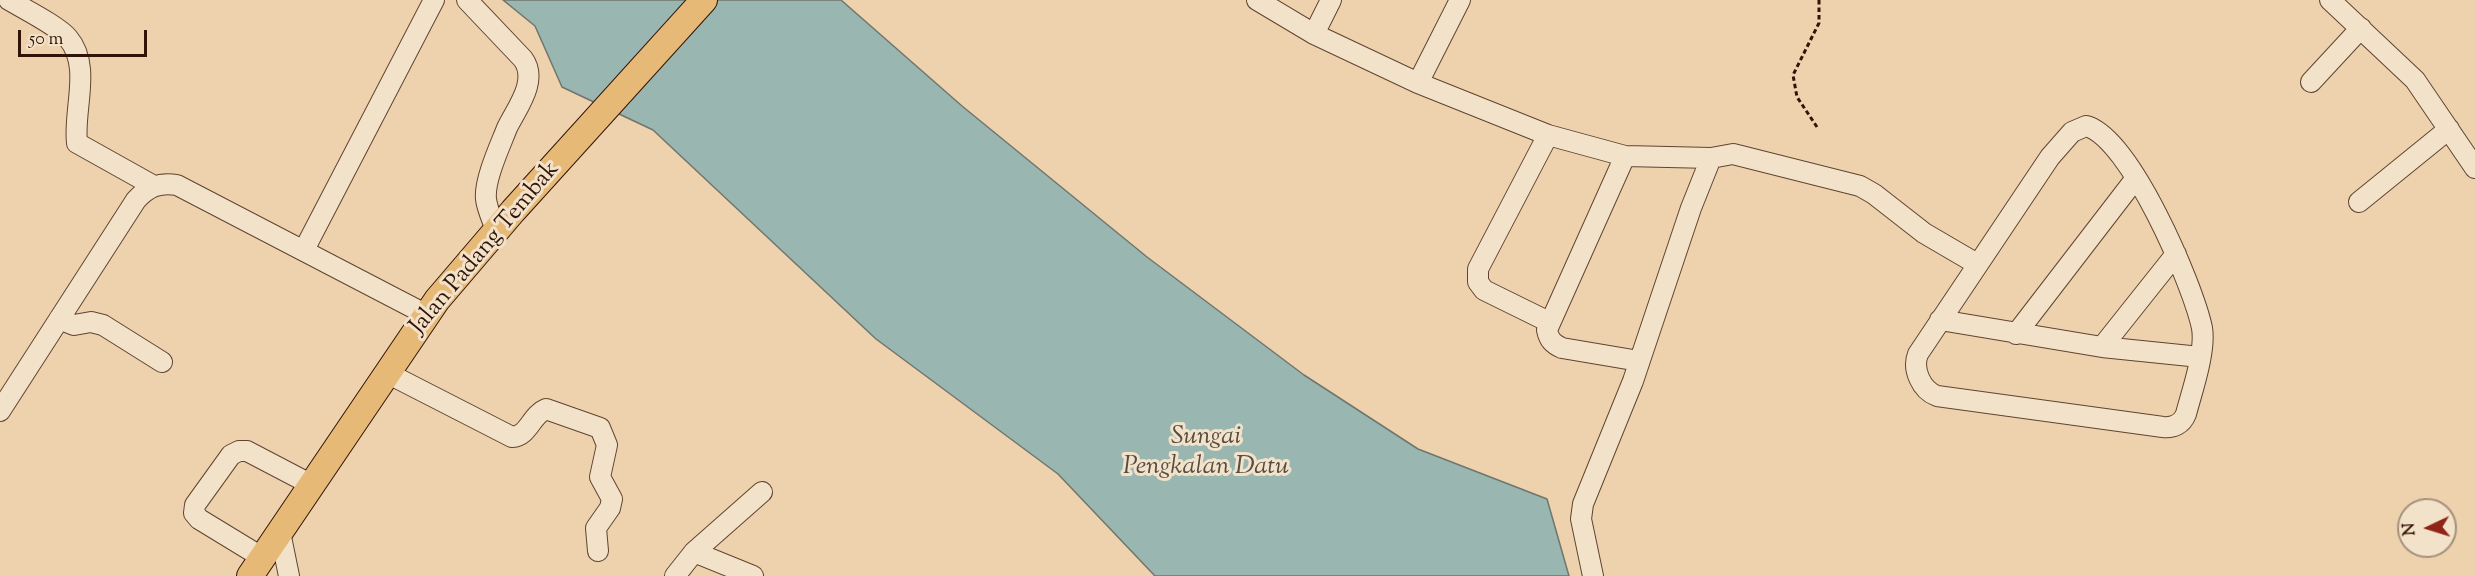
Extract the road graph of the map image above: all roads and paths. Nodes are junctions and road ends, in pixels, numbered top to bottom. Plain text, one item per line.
1 (9, 0) edge
2 (434, 0) edge
3 (466, 0) edge
4 (704, 0) edge
5 (1257, 0) edge
6 (1331, 0) edge
7 (1460, 0) edge
8 (1819, 0) edge
9 (2330, 0) edge
10 (2361, 28) junction
11 (1314, 34) junction
12 (2311, 82) dead end
13 (1418, 83) junction
14 (1817, 127) dead end
15 (2449, 129) junction
16 (1548, 135) junction
17 (1625, 156) junction
18 (1711, 158) junction
19 (2475, 168) edge
20 (2136, 178) junction
21 (154, 186) junction
22 (2359, 202) dead end
23 (496, 230) junction
24 (304, 250) junction
25 (2176, 254) junction
26 (1977, 264) junction
27 (427, 315) junction
28 (59, 319) junction
29 (1940, 320) junction
30 (1549, 322) junction
31 (2016, 334) junction
32 (2103, 347) junction
33 (2200, 357) junction
34 (1640, 361) junction
35 (162, 362) dead end
36 (387, 373) junction
37 (0, 411) edge
38 (312, 485) junction
39 (762, 492) dead end
40 (280, 532) junction
41 (598, 551) dead end
42 (694, 552) junction
43 (257, 567) edge
44 (1591, 572) edge
45 (289, 576) edge
46 (675, 576) edge
47 (753, 576) edge

1 - 21 street
2 - 24 street
3 - 23 street
4 - 23 main road, Jalan Padang Tembak
5 - 11 street
6 - 11 street
7 - 13 street
8 - 14 path
9 - 10 street
10 - 12 street
10 - 15 street
11 - 13 street
13 - 16 street
15 - 19 street
15 - 22 street
16 - 17 street
16 - 30 street
17 - 18 street
17 - 30 street
18 - 26 street
18 - 34 street
20 - 25 street
20 - 26 street
20 - 31 street
21 - 24 street
21 - 28 street
23 - 27 main road, Jalan Padang Tembak
24 - 27 street
25 - 32 street
25 - 33 street
26 - 29 street
27 - 36 main road, Jalan Padang Tembak
28 - 35 street
28 - 37 street
29 - 31 street
29 - 33 street
30 - 34 street
31 - 32 street
32 - 33 street
34 - 44 street
36 - 38 main road, Jalan Padang Tembak
36 - 41 street
38 - 40 main road, Jalan Padang Tembak
38 - 43 street
39 - 42 street
40 - 43 main road, Jalan Padang Tembak
40 - 45 street
42 - 46 street
42 - 47 street

